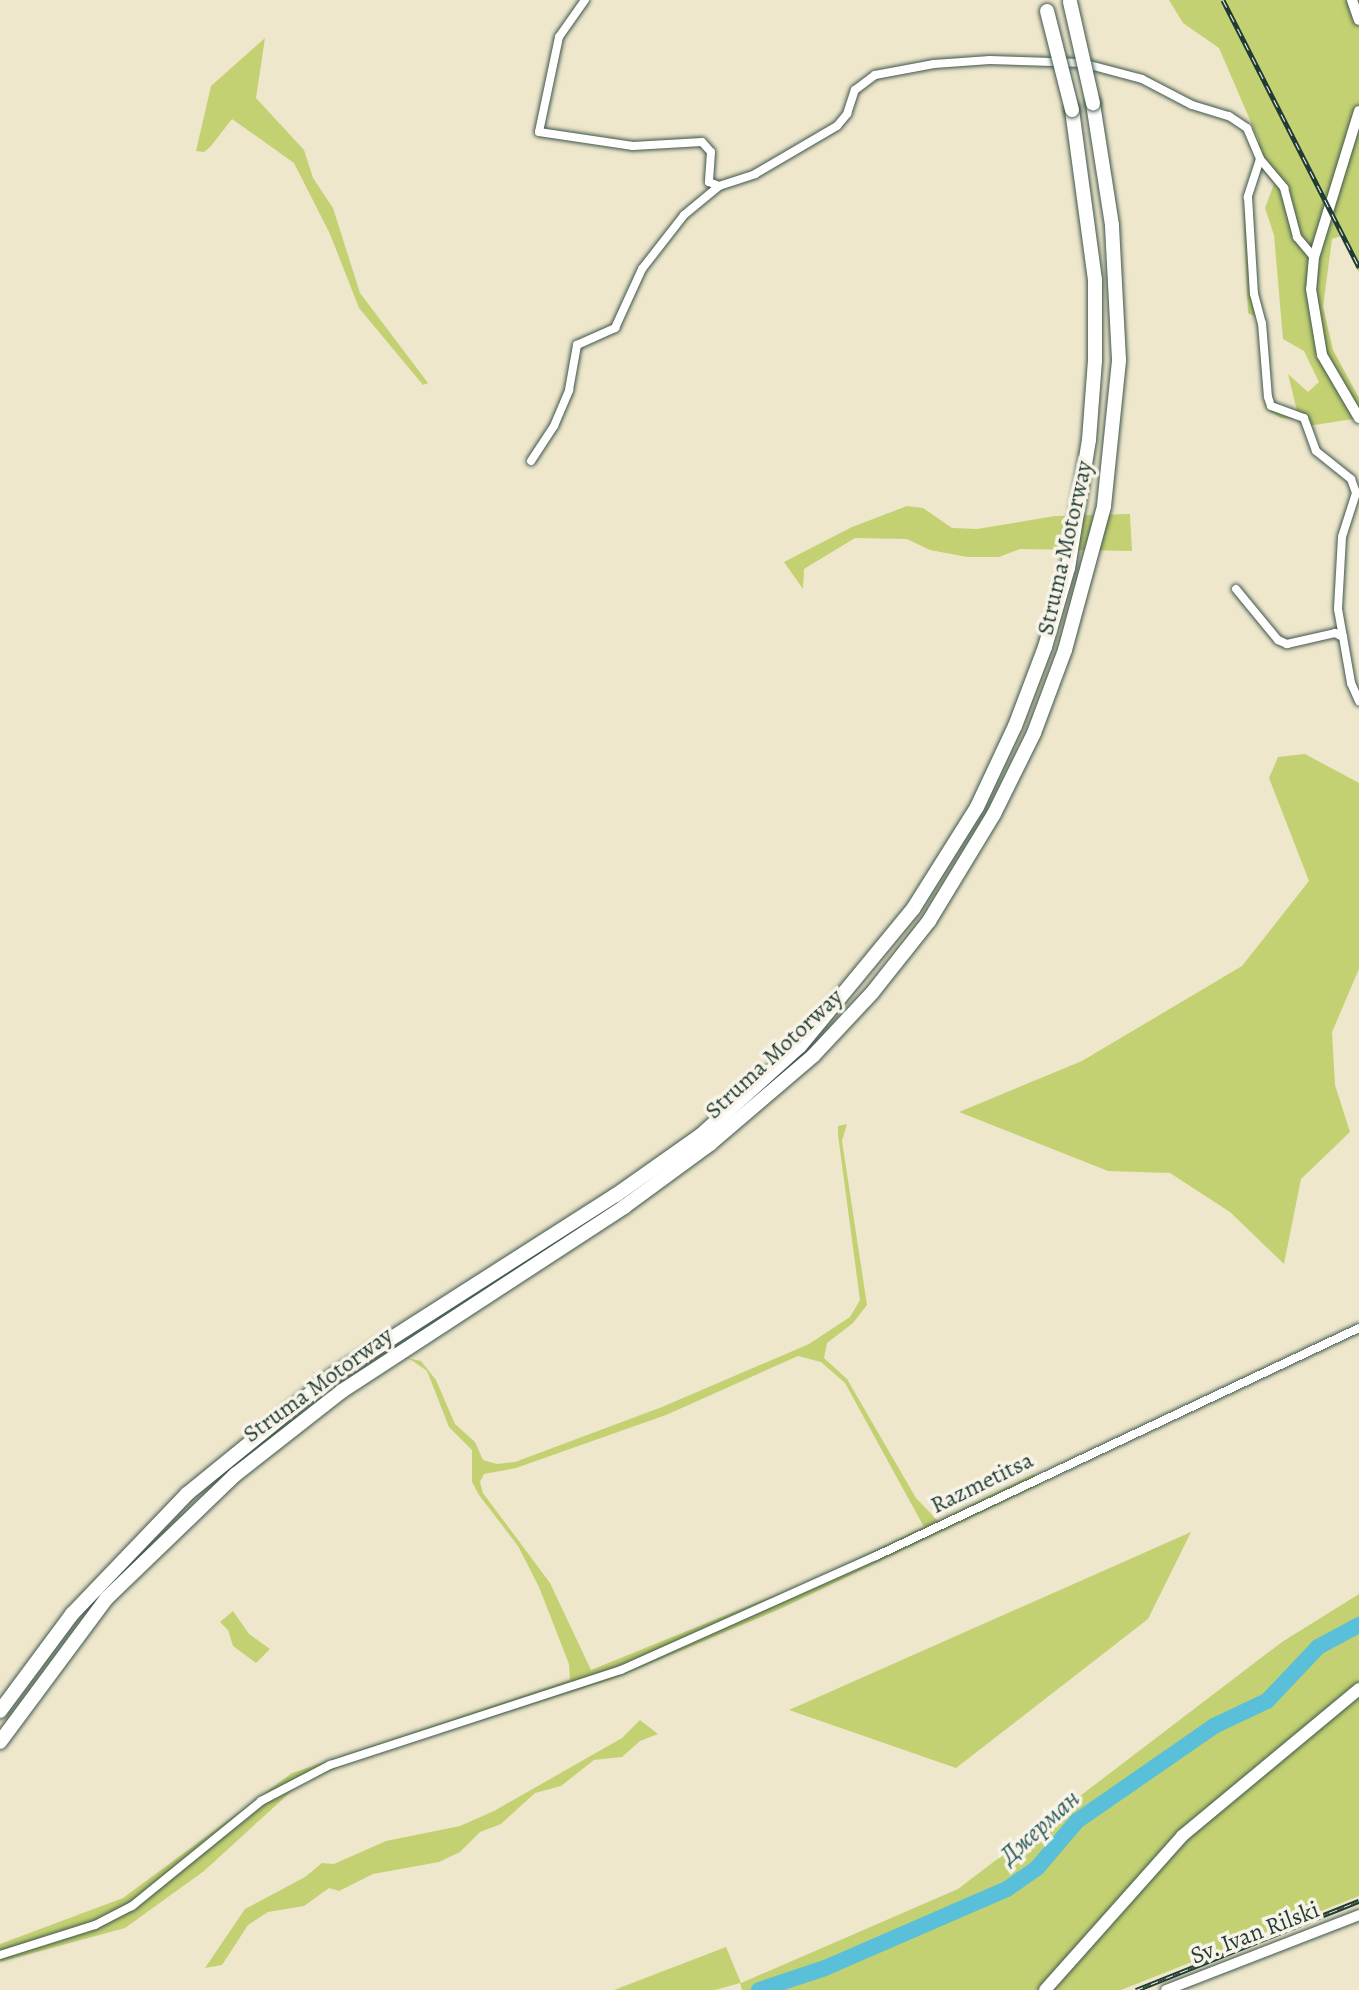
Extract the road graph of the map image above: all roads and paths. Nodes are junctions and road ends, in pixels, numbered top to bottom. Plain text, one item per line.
1 (585, 0) edge
2 (1352, 0) edge
3 (1070, 1) edge
4 (1046, 5) edge
5 (1359, 20) edge
6 (1359, 111) edge
7 (1260, 159) junction
8 (719, 186) junction
9 (1314, 257) junction
10 (1359, 418) edge
11 (531, 461) dead end
12 (1236, 589) dead end
13 (1343, 637) junction
14 (1359, 701) edge
15 (1359, 1328) edge
16 (1359, 1689) edge
17 (0, 1711) edge
18 (0, 1742) edge
19 (1359, 1915) edge
20 (0, 1955) edge
21 (1045, 1990) edge
22 (1166, 1990) edge

1 - 8 street
2 - 5 main road
3 - 18 highway, Struma Motorway, bridge
4 - 17 highway, Struma Motorway, bridge
6 - 9 main road
7 - 8 street
7 - 9 street
7 - 13 street
8 - 11 street
9 - 10 main road
12 - 13 street
13 - 14 street
15 - 20 street, Razmetitsa
16 - 21 main road
19 - 22 main road, Sv. Ivan Rilski

